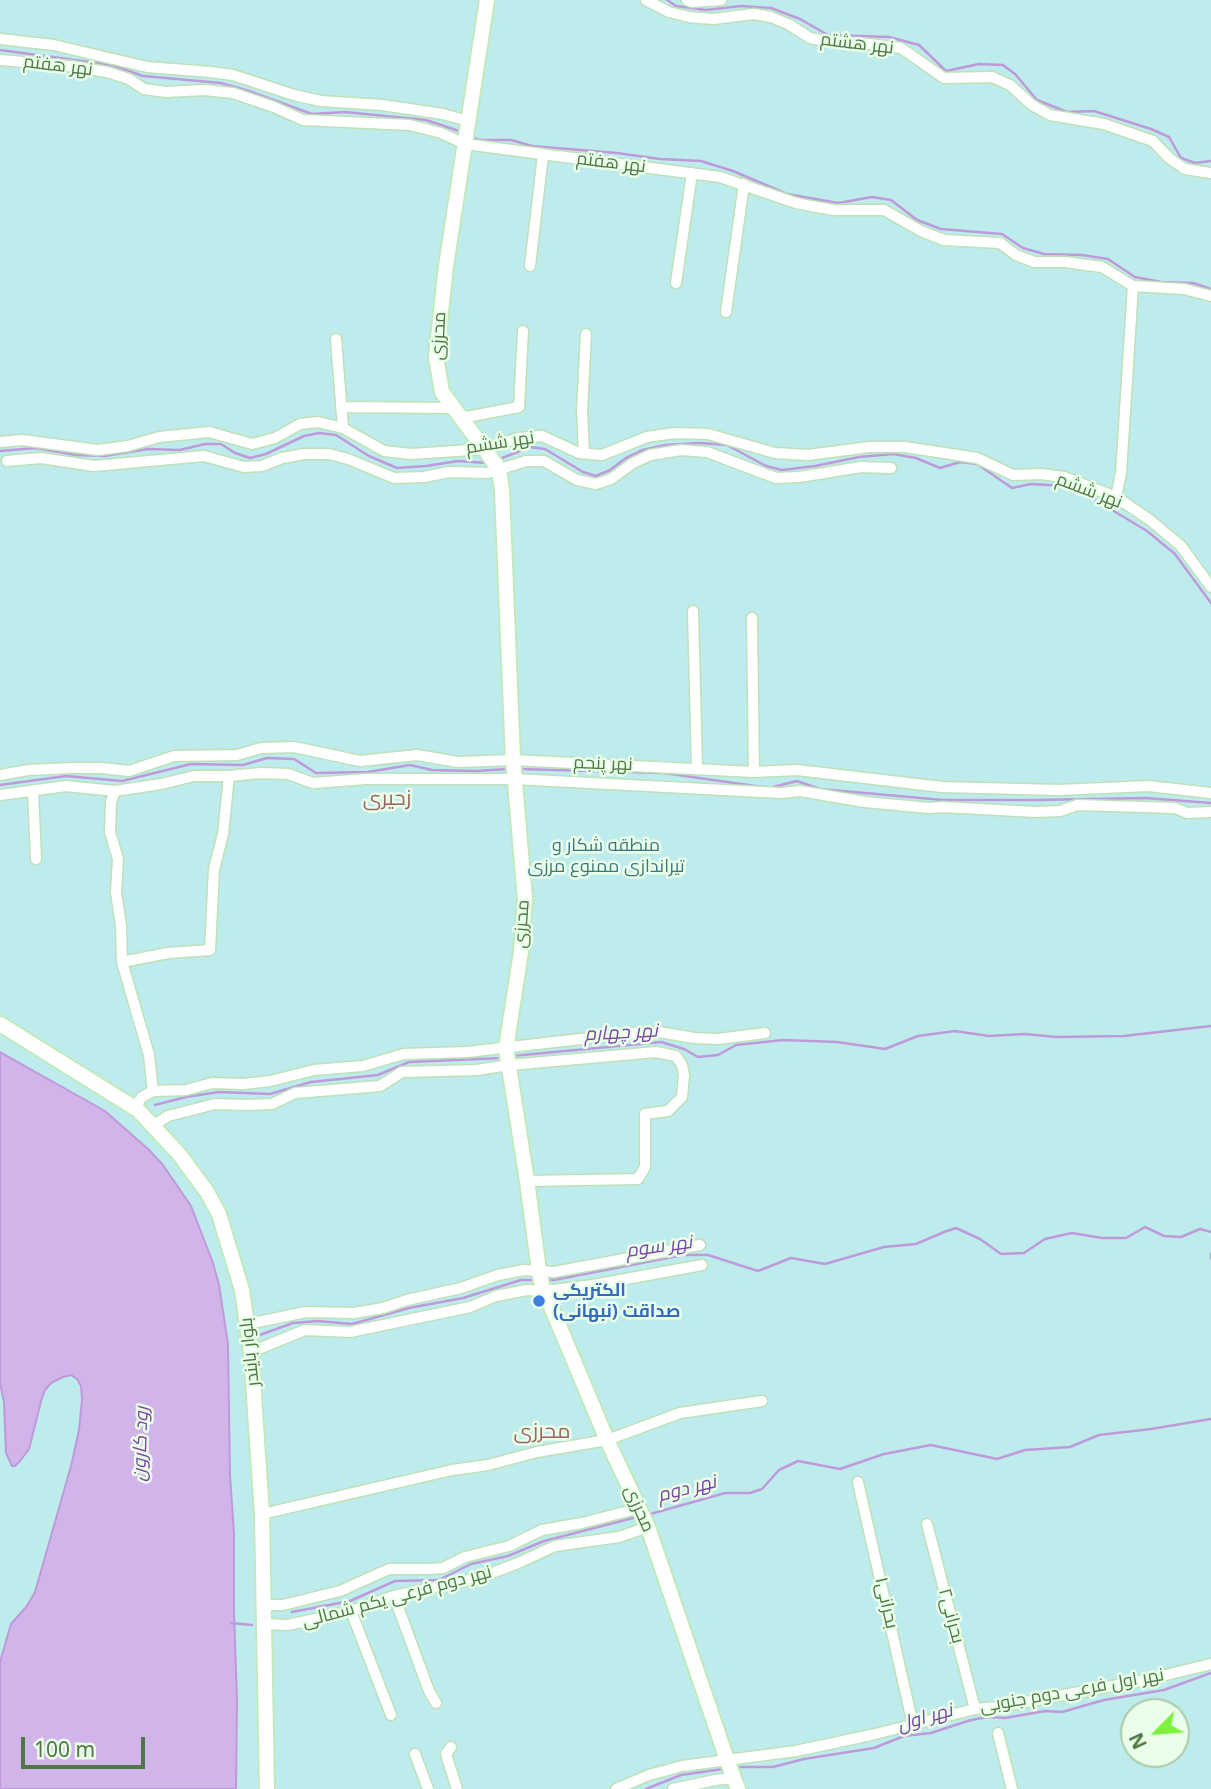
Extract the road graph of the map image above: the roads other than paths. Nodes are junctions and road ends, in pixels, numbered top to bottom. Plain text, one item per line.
1 (487, 0) edge
2 (646, 0) edge
3 (687, 0) edge
4 (721, 0) edge
5 (0, 39) edge
6 (0, 60) edge
7 (466, 134) junction
8 (543, 155) junction
9 (692, 173) junction
10 (1211, 173) edge
11 (744, 184) junction
12 (530, 266) dead end
13 (676, 283) dead end
14 (1133, 286) junction
15 (1211, 296) edge
16 (726, 312) dead end
17 (523, 331) dead end
18 (586, 334) dead end
19 (337, 339) dead end
20 (341, 407) junction
21 (457, 413) junction
22 (343, 428) junction
23 (0, 442) edge
24 (584, 453) junction
25 (492, 460) junction
26 (7, 461) dead end
27 (891, 468) dead end
28 (1116, 497) junction
29 (1211, 587) edge
30 (694, 611) dead end
31 (752, 618) dead end
32 (697, 768) junction
33 (513, 769) junction
34 (754, 772) junction
35 (0, 775) edge
36 (229, 776) junction
37 (33, 791) junction
38 (115, 791) junction
39 (1211, 793) edge
40 (0, 796) edge
41 (1211, 812) edge
42 (36, 859) dead end
43 (122, 962) junction
44 (0, 1024) edge
45 (765, 1033) dead end
46 (507, 1057) junction
47 (153, 1091) junction
48 (134, 1108) junction
49 (154, 1125) junction
50 (527, 1181) junction
51 (700, 1245) dead end
52 (702, 1265) dead end
53 (542, 1280) junction
54 (248, 1324) junction
55 (251, 1352) junction
56 (762, 1401) dead end
57 (607, 1440) junction
58 (858, 1482) dead end
59 (262, 1514) junction
60 (644, 1517) junction
61 (927, 1524) dead end
62 (394, 1596) junction
63 (264, 1605) junction
64 (351, 1611) junction
65 (264, 1625) junction
66 (1211, 1664) edge
67 (436, 1703) dead end
68 (975, 1709) junction
69 (391, 1715) dead end
70 (913, 1725) junction
71 (998, 1732) dead end
72 (451, 1747) dead end
73 (415, 1754) dead end
74 (732, 1773) edge
75 (267, 1789) edge
76 (428, 1789) edge
77 (457, 1789) edge
78 (616, 1789) edge
79 (673, 1789) edge
80 (1012, 1789) edge

1 - 7 street, محرزی
2 - 10 street, نهر هشتم
3 - 4 street
5 - 7 street
6 - 7 street, نهر هفتم
7 - 8 street, نهر هفتم
7 - 21 street, محرزی
8 - 9 street, نهر هفتم
8 - 12 street
9 - 11 street, نهر هفتم
9 - 13 street
11 - 14 street, نهر هفتم
11 - 16 street
14 - 15 street, نهر هفتم
14 - 28 street
17 - 21 street
18 - 24 street
19 - 20 street
20 - 21 street
20 - 22 street
21 - 25 street, محرزی
22 - 23 street, نهر ششم
22 - 25 street, نهر ششم
24 - 25 street, نهر ششم
24 - 28 street, نهر ششم
25 - 26 street
25 - 27 street
25 - 33 street, محرزی
28 - 29 street, نهر ششم
30 - 32 street
31 - 34 street
32 - 33 street, نهر پنجم
32 - 34 street, نهر پنجم
33 - 35 street, نهر پنجم
33 - 36 street, نهر پنجم
33 - 41 street, نهر پنجم
33 - 46 street, محرزی
34 - 39 street, نهر پنجم
36 - 38 street, نهر پنجم
36 - 43 street
37 - 38 street, نهر پنجم
37 - 40 street, نهر پنجم
37 - 42 street
38 - 43 street
43 - 47 street
44 - 48 street, بلوار بایندر
45 - 46 street
46 - 47 street
46 - 49 street
46 - 50 street, محرزی
46 - 50 street
47 - 48 street
48 - 49 street, بلوار بایندر
49 - 54 street, بلوار بایندر
50 - 53 street, محرزی
51 - 53 street
52 - 53 street
53 - 54 street
53 - 55 street
53 - 57 street, محرزی
54 - 55 street, بلوار بایندر
55 - 59 street, بلوار بایندر
56 - 57 street
57 - 59 street
57 - 60 street, محرزی
58 - 70 street, بحرانی۱
59 - 63 street, بلوار بایندر
60 - 62 street, نهر دوم فرعی یکم شمالی
60 - 63 street
60 - 74 street, محرزی
61 - 68 street, بحرانی۲
62 - 64 street, نهر دوم فرعی یکم شمالی
62 - 67 street
63 - 65 street, بلوار بایندر
64 - 65 street, نهر دوم فرعی یکم شمالی
64 - 69 street
65 - 75 street, بلوار بایندر
66 - 68 street, نهر اول فرعی دوم جنوبی
68 - 70 street, نهر اول فرعی دوم جنوبی
70 - 74 street, نهر اول فرعی دوم جنوبی
71 - 80 street
72 - 77 street
73 - 76 street
74 - 78 street
74 - 79 street

